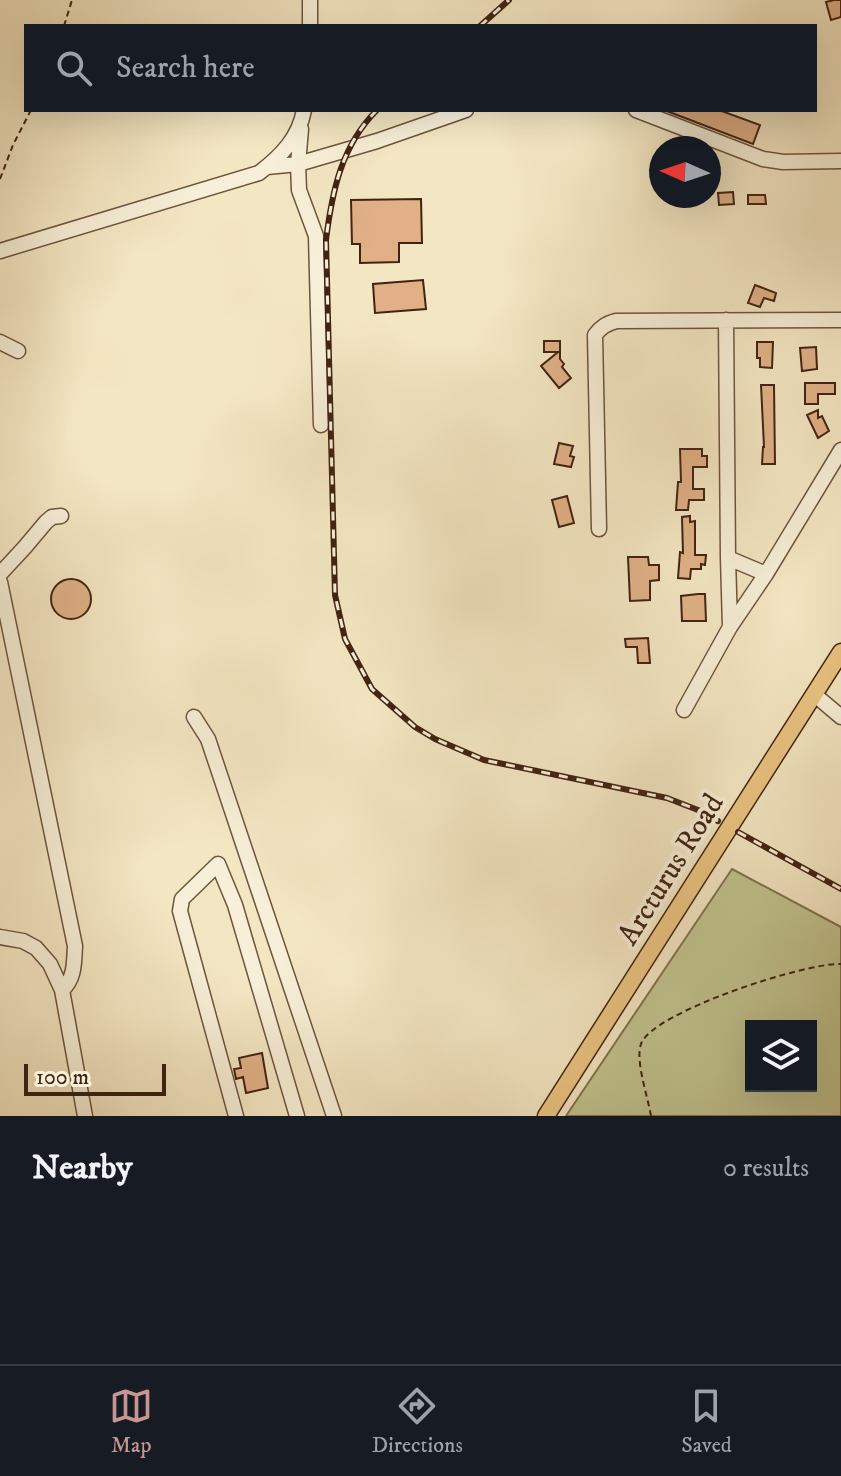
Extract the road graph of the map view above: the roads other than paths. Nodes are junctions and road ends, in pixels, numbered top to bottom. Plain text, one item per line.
1 (310, 0) edge
2 (310, 24) edge
3 (460, 112) edge
4 (641, 112) edge
5 (302, 118) edge
6 (841, 161) edge
7 (298, 164) junction
8 (266, 167) junction
9 (0, 251) edge
10 (726, 320) junction
11 (841, 320) edge
12 (0, 342) edge
13 (18, 351) dead end
14 (321, 425) dead end
15 (841, 450) edge
16 (61, 516) dead end
17 (599, 529) dead end
18 (728, 558) junction
19 (0, 574) edge
20 (766, 574) junction
21 (0, 582) edge
22 (730, 627) junction
23 (841, 652) edge
24 (815, 695) junction
25 (684, 710) dead end
26 (194, 717) dead end
27 (841, 717) edge
28 (0, 937) edge
29 (62, 990) junction
30 (85, 1116) edge
31 (236, 1116) edge
32 (297, 1116) edge
33 (334, 1116) edge
34 (546, 1116) edge

1 - 2 street
3 - 7 street
4 - 6 street
5 - 7 street
5 - 8 street
7 - 8 street
7 - 14 street
8 - 9 street
10 - 11 street
10 - 17 street
10 - 18 street
12 - 13 street
15 - 20 street
16 - 19 street
18 - 20 street
18 - 22 street
20 - 22 street
21 - 29 street
22 - 25 street
23 - 24 main road, Arcturus Road
24 - 27 street
24 - 34 main road, Arcturus Road
26 - 33 street
28 - 29 street
29 - 30 street
31 - 32 street

